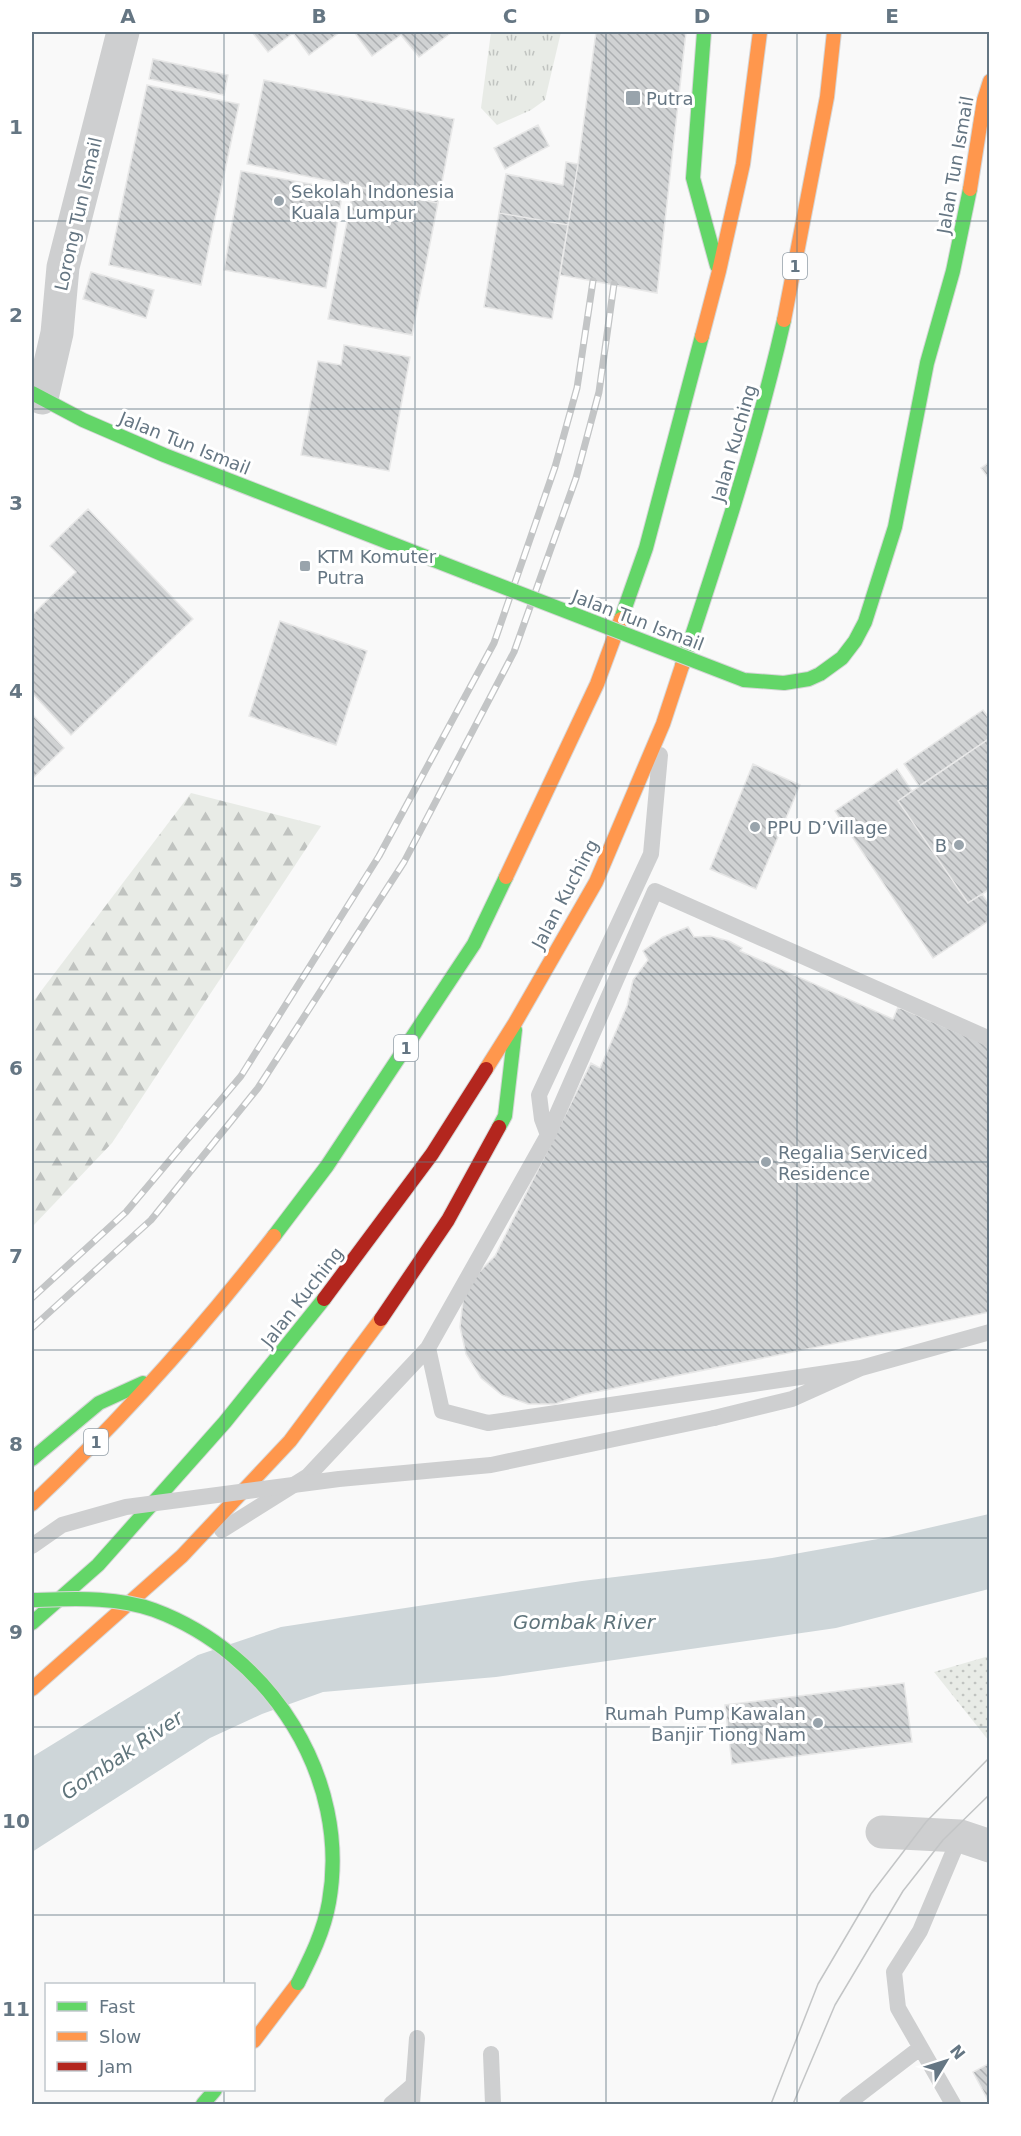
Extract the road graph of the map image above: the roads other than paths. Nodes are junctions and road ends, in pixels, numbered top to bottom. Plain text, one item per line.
1 (123, 32) edge
2 (704, 32) edge
3 (760, 32) edge
4 (834, 32) edge
5 (990, 81) edge
6 (980, 210) dead end
7 (957, 256) junction
8 (719, 271) junction
9 (37, 395) edge
10 (663, 724) junction
11 (515, 1023) junction
12 (990, 1039) edge
13 (548, 1135) junction
14 (990, 1332) edge
15 (428, 1348) junction
16 (861, 1368) junction
17 (158, 1376) junction
18 (32, 1459) edge
19 (32, 1504) edge
20 (32, 1546) edge
21 (182, 1556) junction
22 (32, 1600) edge
23 (32, 1623) edge
24 (32, 1689) edge
25 (882, 1832) dead end
26 (975, 1841) edge
27 (417, 2038) dead end
28 (255, 2040) edge
29 (920, 2049) junction
30 (491, 2054) dead end
31 (412, 2086) junction
32 (214, 2091) edge
33 (203, 2104) edge
34 (391, 2104) edge
35 (412, 2104) edge
36 (493, 2104) edge
37 (847, 2104) edge
38 (953, 2104) edge

1 - 9 street, Lorong Tun Ismail
2 - 8 main road
3 - 8 main road, 1
4 - 10 main road, Jalan Kuching / 1
5 - 7 main road, Jalan Tun Ismail
6 - 7 main road, Jalan Tun Ismail
7 - 9 main road, Jalan Tun Ismail, bridge
8 - 17 main road, 1
10 - 11 main road, Jalan Kuching / 1
10 - 13 lane
11 - 21 main road
11 - 23 main road, Jalan Kuching / 1
12 - 13 lane
13 - 15 lane
14 - 16 lane
15 - 16 lane
15 - 21 lane
16 - 20 lane, bridge
17 - 18 main road
17 - 19 main road, 1
21 - 24 main road
22 - 28 main road, bridge
25 - 26 street
26 - 29 lane
27 - 31 lane
29 - 37 lane
29 - 38 lane
30 - 36 lane
31 - 34 lane
31 - 35 lane
32 - 33 main road

